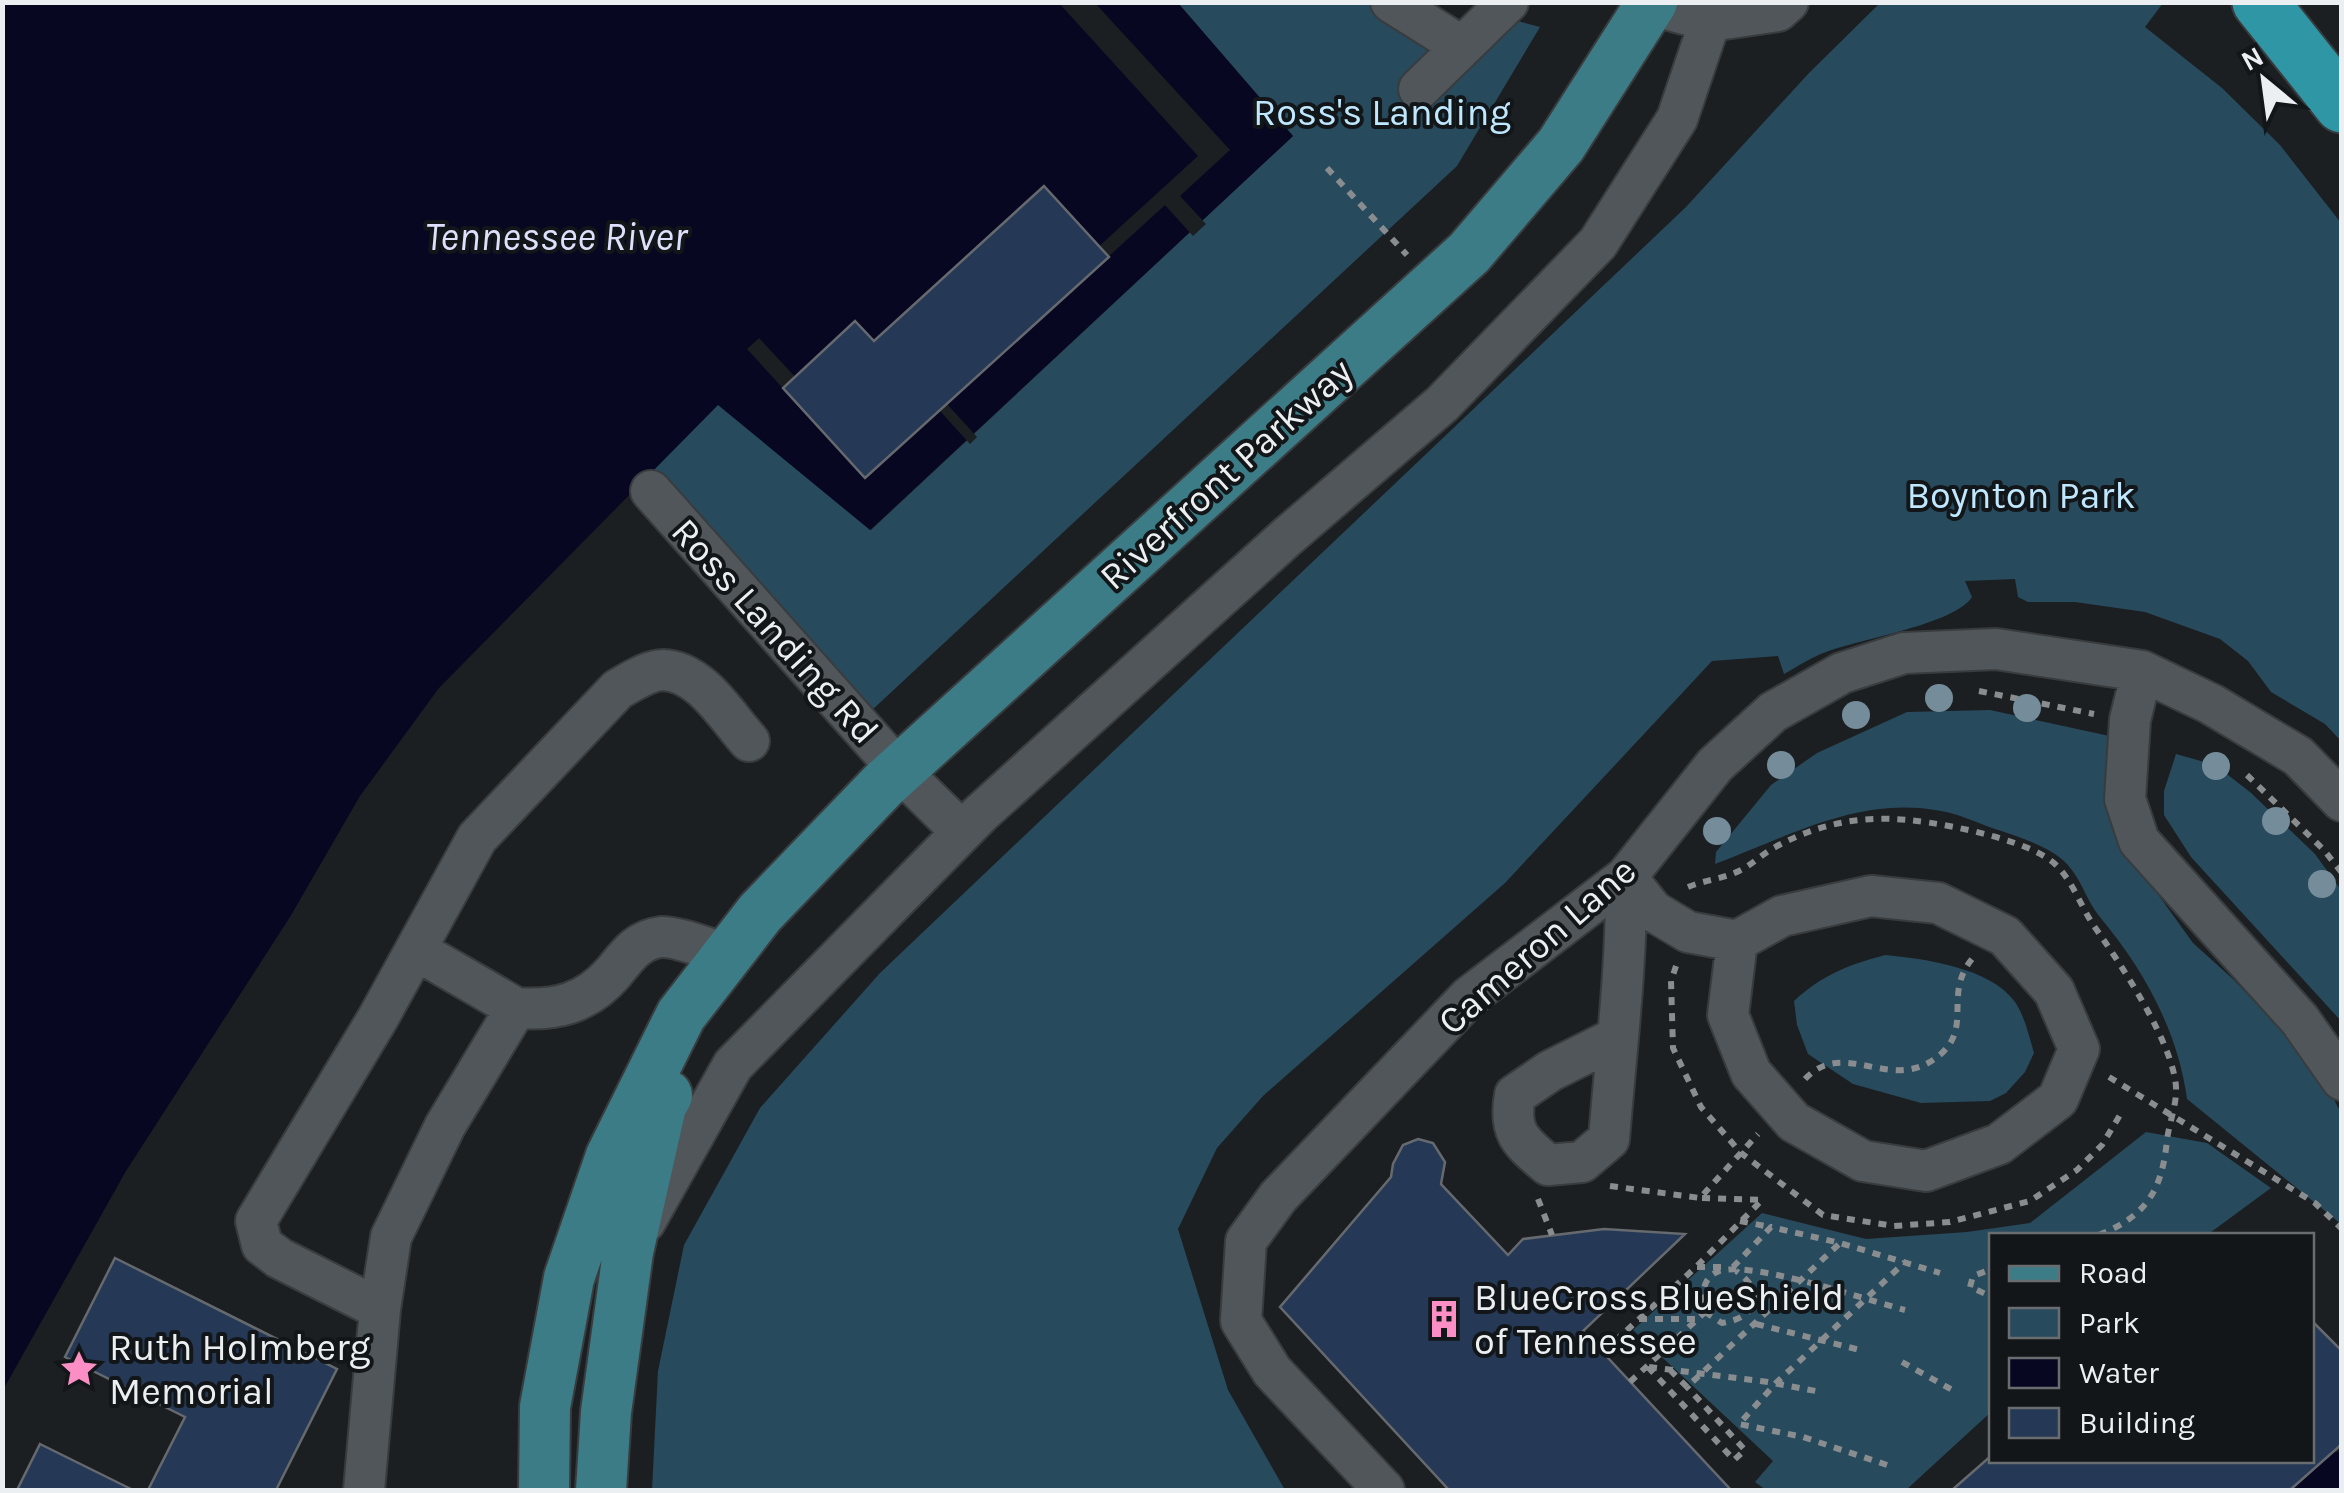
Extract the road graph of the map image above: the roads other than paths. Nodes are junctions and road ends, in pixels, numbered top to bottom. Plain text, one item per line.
1 (1391, 2) edge
2 (1508, 2) edge
3 (1788, 2) edge
4 (2260, 2) edge
5 (1651, 4) edge
6 (1710, 22) junction
7 (1462, 46) junction
8 (1419, 88) dead end
9 (2342, 105) edge
10 (650, 491) dead end
11 (2142, 671) junction
12 (749, 742) dead end
13 (900, 770) junction
14 (2342, 801) edge
15 (962, 832) junction
16 (1626, 877) junction
17 (760, 913) junction
18 (1737, 941) junction
19 (416, 950) junction
20 (728, 954) junction
21 (516, 1008) junction
22 (1618, 1037) dead end
23 (2342, 1080) edge
24 (628, 1252) junction
25 (380, 1309) junction
26 (359, 1486) edge
27 (544, 1490) edge
28 (601, 1490) edge
29 (1384, 1490) edge

1 - 7 street
2 - 7 street
3 - 6 street
4 - 9 highway
5 - 6 street
5 - 13 main road, Riverfront Parkway
6 - 15 street
7 - 8 street
10 - 13 street, Ross Landing Rd
11 - 14 street, Cameron Lane
11 - 16 street, Cameron Lane
11 - 23 street
12 - 19 street
13 - 15 street, Ross Landing Rd
13 - 17 main road, Riverfront Parkway
15 - 24 street
16 - 18 street
16 - 22 street
16 - 29 street, Cameron Lane
17 - 20 main road, Riverfront Parkway
17 - 24 main road, Riverfront Parkway
18 - 18 street
19 - 21 street
19 - 25 street
20 - 21 street
20 - 27 main road, Riverfront Parkway
21 - 25 street
24 - 28 main road, Riverfront Parkway
25 - 26 street

